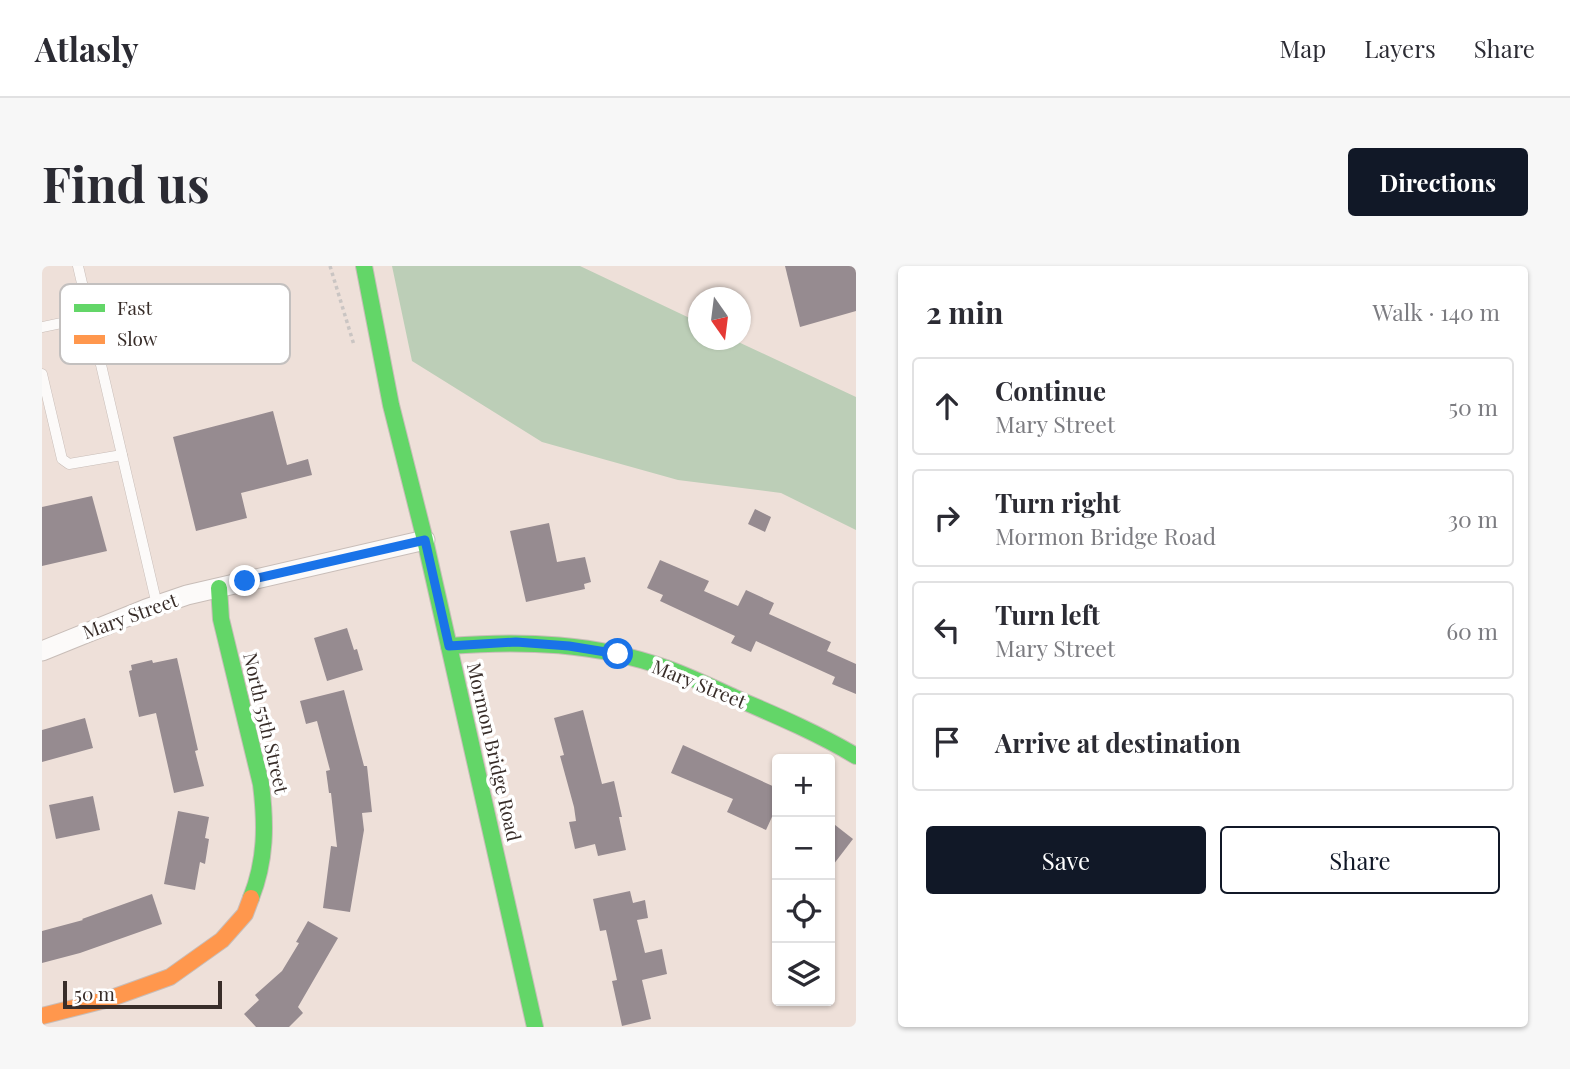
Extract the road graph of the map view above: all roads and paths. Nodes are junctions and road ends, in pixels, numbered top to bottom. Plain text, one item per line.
1 (78, 266) edge
2 (364, 266) edge
3 (351, 279) dead end
4 (82, 284) edge
5 (60, 323) edge
6 (42, 327) edge
7 (101, 364) edge
8 (42, 374) edge
9 (391, 405) junction
10 (122, 455) junction
11 (425, 540) junction
12 (219, 588) junction
13 (157, 605) junction
14 (449, 646) junction
15 (42, 651) edge
16 (856, 756) edge
17 (42, 1016) edge
18 (535, 1027) edge

1 - 4 lane
2 - 9 street, Mormon Bridge Road
3 - 9 street, Mormon Bridge Road
5 - 6 lane
7 - 10 lane
8 - 10 lane
9 - 11 street, Mormon Bridge Road
10 - 13 lane
11 - 12 street, Mary Street
11 - 14 street, Mormon Bridge Road
12 - 13 street, Mary Street
12 - 17 street, North 55th Street
13 - 15 street, Mary Street
14 - 16 street, Mary Street
14 - 18 street, Mormon Bridge Road

